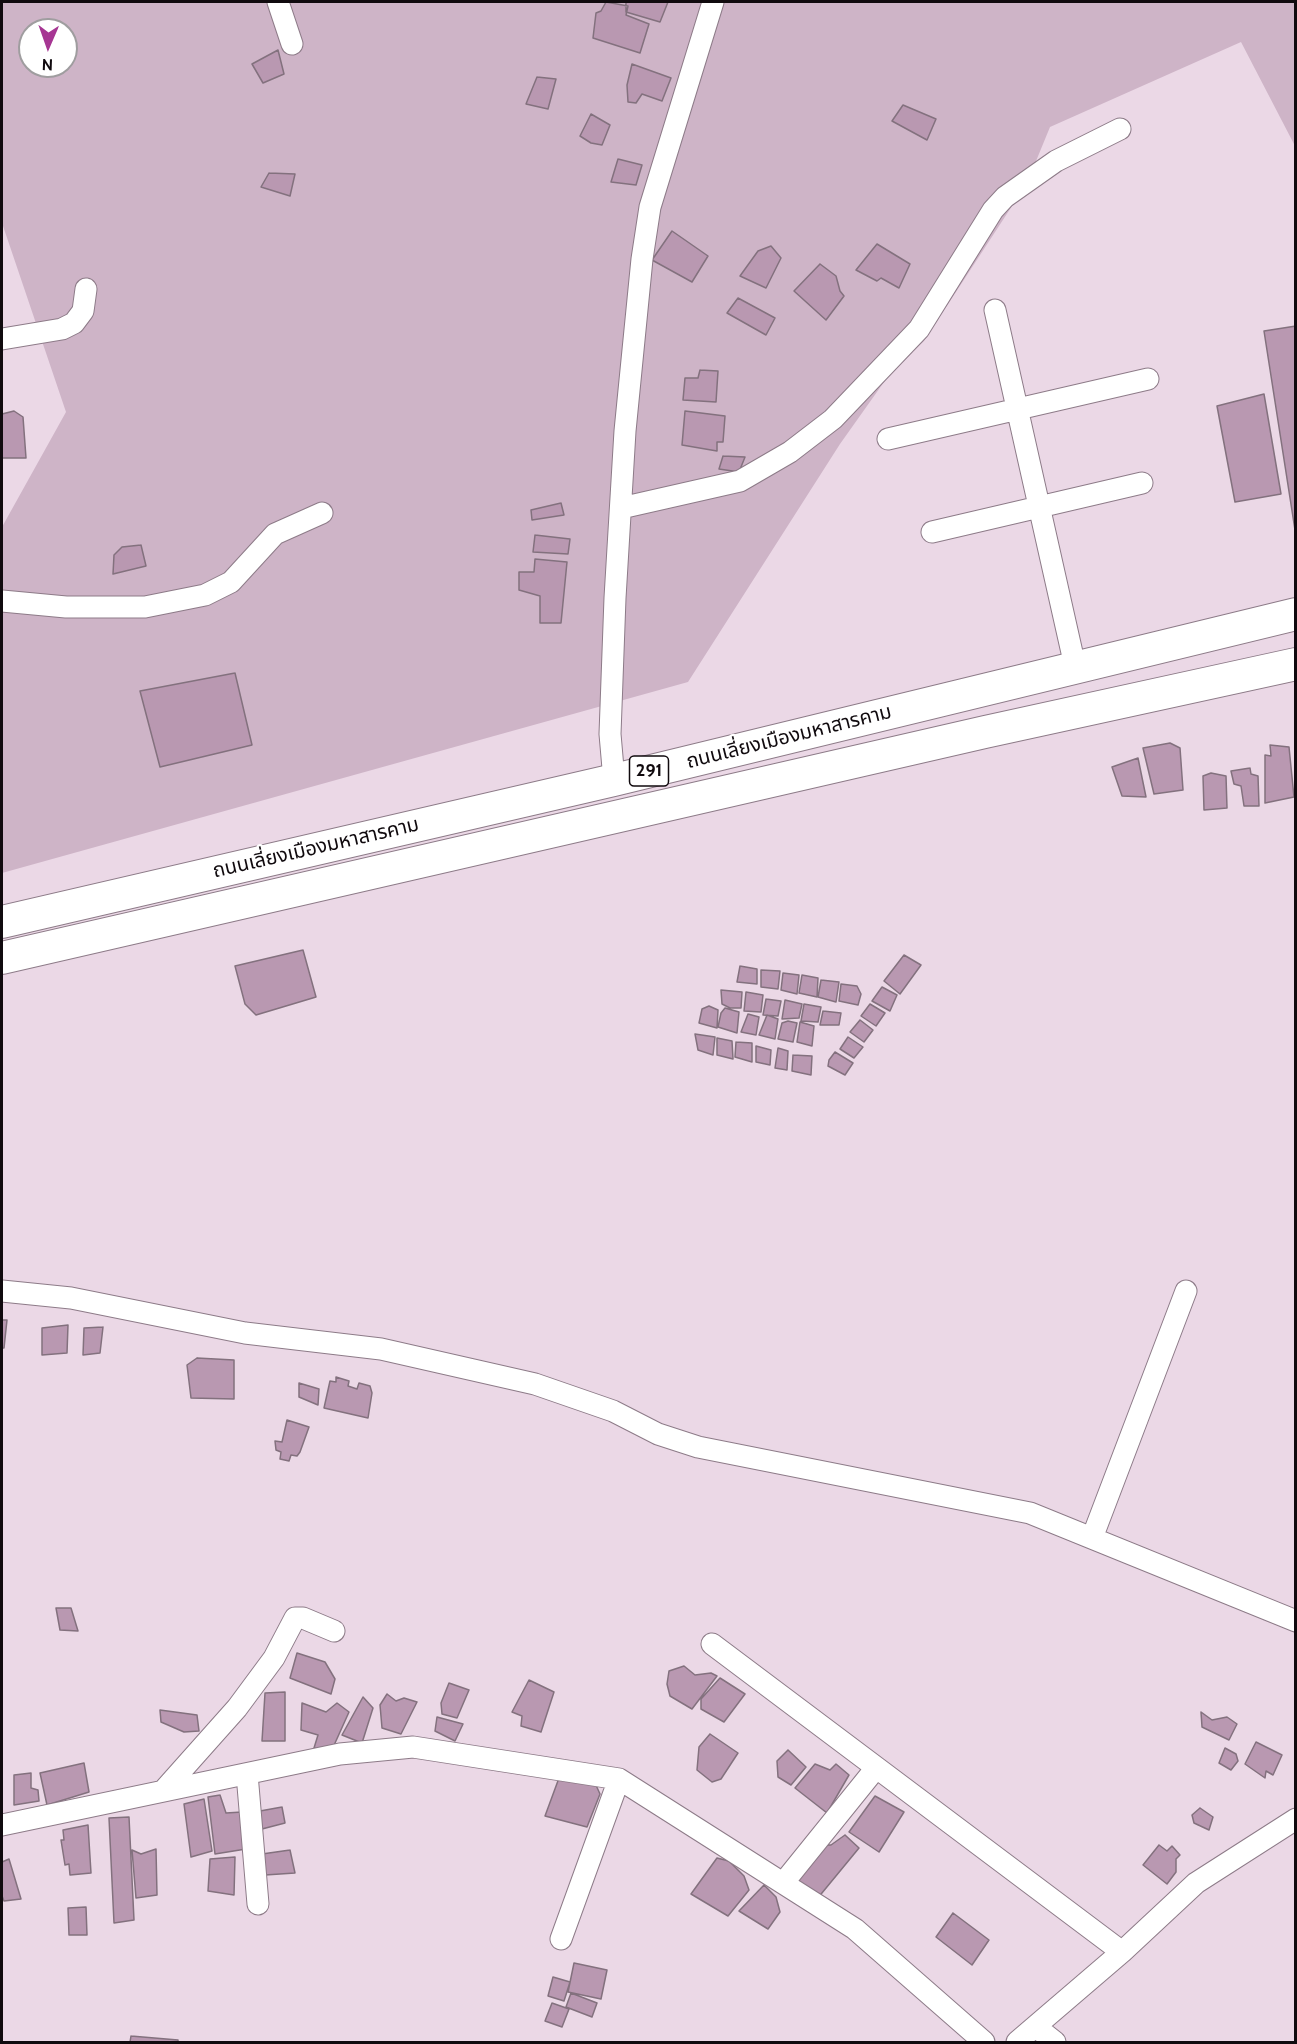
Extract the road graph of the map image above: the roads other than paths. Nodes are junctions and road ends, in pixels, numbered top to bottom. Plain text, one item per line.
1 (278, 2) edge
2 (713, 2) edge
3 (292, 44) dead end
4 (1120, 129) dead end
5 (86, 289) dead end
6 (995, 310) dead end
7 (2, 339) edge
8 (1148, 379) dead end
9 (1018, 410) junction
10 (888, 439) dead end
11 (1142, 483) dead end
12 (1039, 506) junction
13 (621, 508) junction
14 (322, 513) dead end
15 (932, 532) dead end
16 (2, 601) edge
17 (1296, 614) edge
18 (1296, 664) edge
19 (1075, 666) junction
20 (614, 780) junction
21 (2, 922) edge
22 (2, 958) edge
23 (2, 1291) edge
24 (1186, 1291) dead end
25 (1092, 1538) junction
26 (1296, 1621) edge
27 (334, 1631) dead end
28 (712, 1644) dead end
29 (876, 1768) junction
30 (247, 1774) junction
31 (619, 1779) junction
32 (164, 1790) junction
33 (1296, 1819) edge
34 (2, 1825) edge
35 (784, 1882) junction
36 (258, 1904) dead end
37 (561, 1939) dead end
38 (1122, 1952) junction
39 (1036, 2028) junction
40 (984, 2043) edge
41 (1017, 2043) edge
42 (1055, 2043) edge

1 - 3 street
2 - 13 street
4 - 13 street
5 - 7 street
6 - 9 street
8 - 9 street
9 - 10 street
9 - 12 street
11 - 12 street
12 - 15 street
12 - 19 street
13 - 20 street
14 - 16 street
17 - 19 highway, ถนนเลี่ยงเมืองมหาสารคาม / 291
18 - 22 highway, ถนนเลี่ยงเมืองมหาสารคาม / 291
19 - 20 highway, ถนนเลี่ยงเมืองมหาสารคาม / 291
20 - 21 highway, ถนนเลี่ยงเมืองมหาสารคาม / 291
23 - 25 street
24 - 25 street
25 - 26 street
27 - 32 street
28 - 29 street
29 - 35 street
29 - 38 street
30 - 31 street
30 - 32 street
30 - 36 street
31 - 35 street
31 - 37 street
32 - 34 street
33 - 38 street
35 - 40 street
38 - 39 street
39 - 41 street
39 - 42 street

